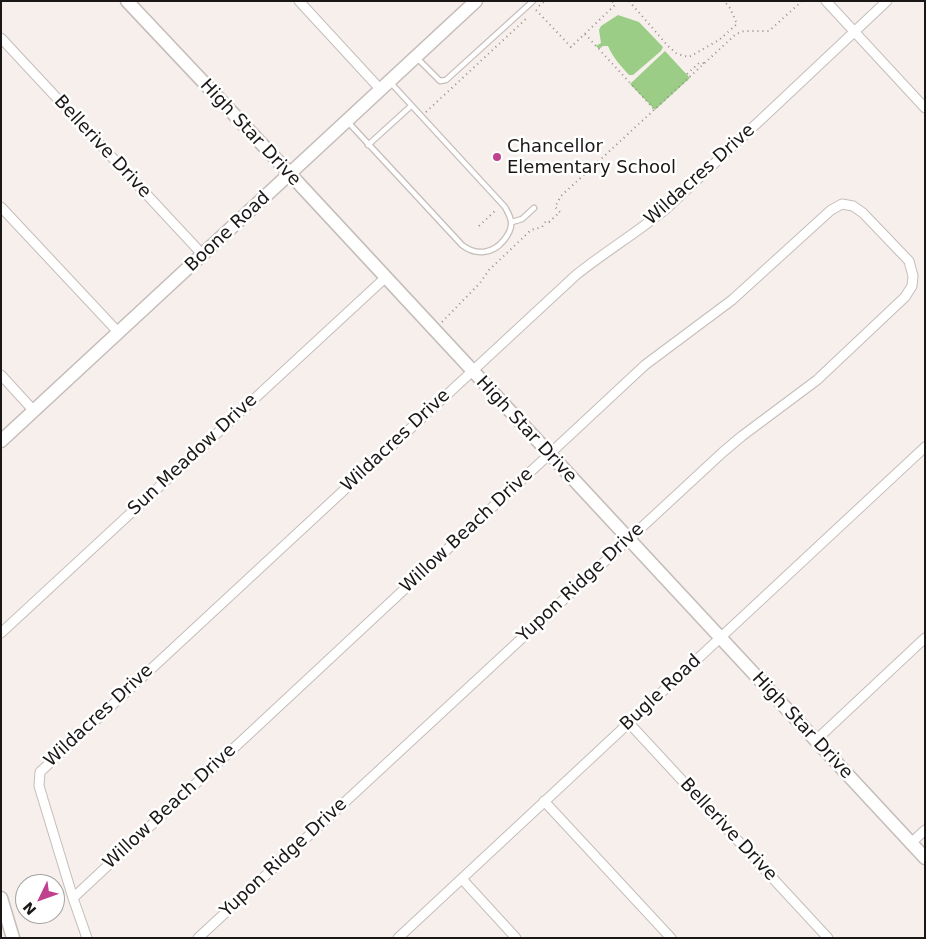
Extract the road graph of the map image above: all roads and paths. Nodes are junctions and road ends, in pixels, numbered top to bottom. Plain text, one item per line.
1 (127, 1) edge
2 (299, 1) edge
3 (476, 1) edge
4 (533, 1) edge
5 (545, 1) edge
6 (612, 1) edge
7 (629, 1) edge
8 (724, 1) edge
9 (802, 1) edge
10 (826, 1) edge
11 (887, 1) edge
12 (530, 16) dead end
13 (854, 32) junction
14 (585, 34) junction
15 (1, 38) edge
16 (416, 57) junction
17 (705, 63) junction
18 (687, 74) dead end
19 (385, 86) junction
20 (411, 106) junction
21 (925, 108) edge
22 (655, 110) junction
23 (421, 117) junction
24 (347, 121) junction
25 (368, 145) junction
26 (290, 174) junction
27 (498, 200) junction
28 (1, 207) edge
29 (534, 208) dead end
30 (512, 222) junction
31 (874, 224) joint
32 (478, 226) dead end
33 (202, 255) junction
34 (385, 278) junction
35 (433, 330) junction
36 (119, 333) junction
37 (472, 371) junction
38 (1, 375) edge
39 (34, 411) junction
40 (1, 442) edge
41 (925, 447) edge
42 (549, 455) junction
43 (627, 539) junction
44 (1, 633) edge
45 (720, 637) junction
46 (925, 638) edge
47 (629, 723) junction
48 (816, 740) junction
49 (544, 801) junction
50 (925, 830) edge
51 (911, 843) junction
52 (925, 858) edge
53 (462, 879) junction
54 (1, 898) edge
55 (73, 898) junction
56 (13, 938) edge
57 (88, 938) edge
58 (198, 938) edge
59 (398, 938) edge
60 (516, 938) edge
61 (671, 938) edge
62 (828, 938) edge

1 - 26 street, High Star Drive
2 - 19 street
3 - 16 street, Boone Road
4 - 16 lane
5 - 14 path
6 - 14 path
7 - 8 path
9 - 17 path
10 - 13 street
11 - 13 street, Wildacres Drive
12 - 23 path
13 - 21 street
13 - 37 street, Wildacres Drive
14 - 22 path
15 - 33 street, Bellerive Drive
16 - 19 street, Boone Road
17 - 18 path
17 - 22 path
19 - 20 lane
19 - 24 street, Boone Road
20 - 23 lane
20 - 25 lane
22 - 35 path
23 - 27 lane
24 - 25 lane
24 - 26 street, Boone Road
25 - 30 lane
26 - 33 street, Boone Road
26 - 34 street, High Star Drive
27 - 30 lane
27 - 32 path
28 - 36 street
29 - 30 lane
31 - 42 street, Willow Beach Drive
31 - 43 street, Yupon Ridge Drive
33 - 36 street, Boone Road
34 - 35 street, High Star Drive
34 - 44 street, Sun Meadow Drive
35 - 37 street, High Star Drive
36 - 39 street, Boone Road
37 - 42 street, High Star Drive
37 - 55 street, Wildacres Drive
38 - 39 street
39 - 40 street, Boone Road
41 - 45 street, Bugle Road
42 - 43 street, High Star Drive
42 - 55 street, Willow Beach Drive
43 - 45 street, High Star Drive
43 - 58 street, Yupon Ridge Drive
45 - 47 street, Bugle Road
45 - 48 street, High Star Drive
46 - 48 street
47 - 49 street, Bugle Road
47 - 62 street, Bellerive Drive
48 - 51 street, High Star Drive
49 - 53 street, Bugle Road
49 - 61 street
50 - 51 street
51 - 52 street, High Star Drive
53 - 59 street, Bugle Road
53 - 60 street
54 - 56 street
55 - 57 street, Wildacres Drive

